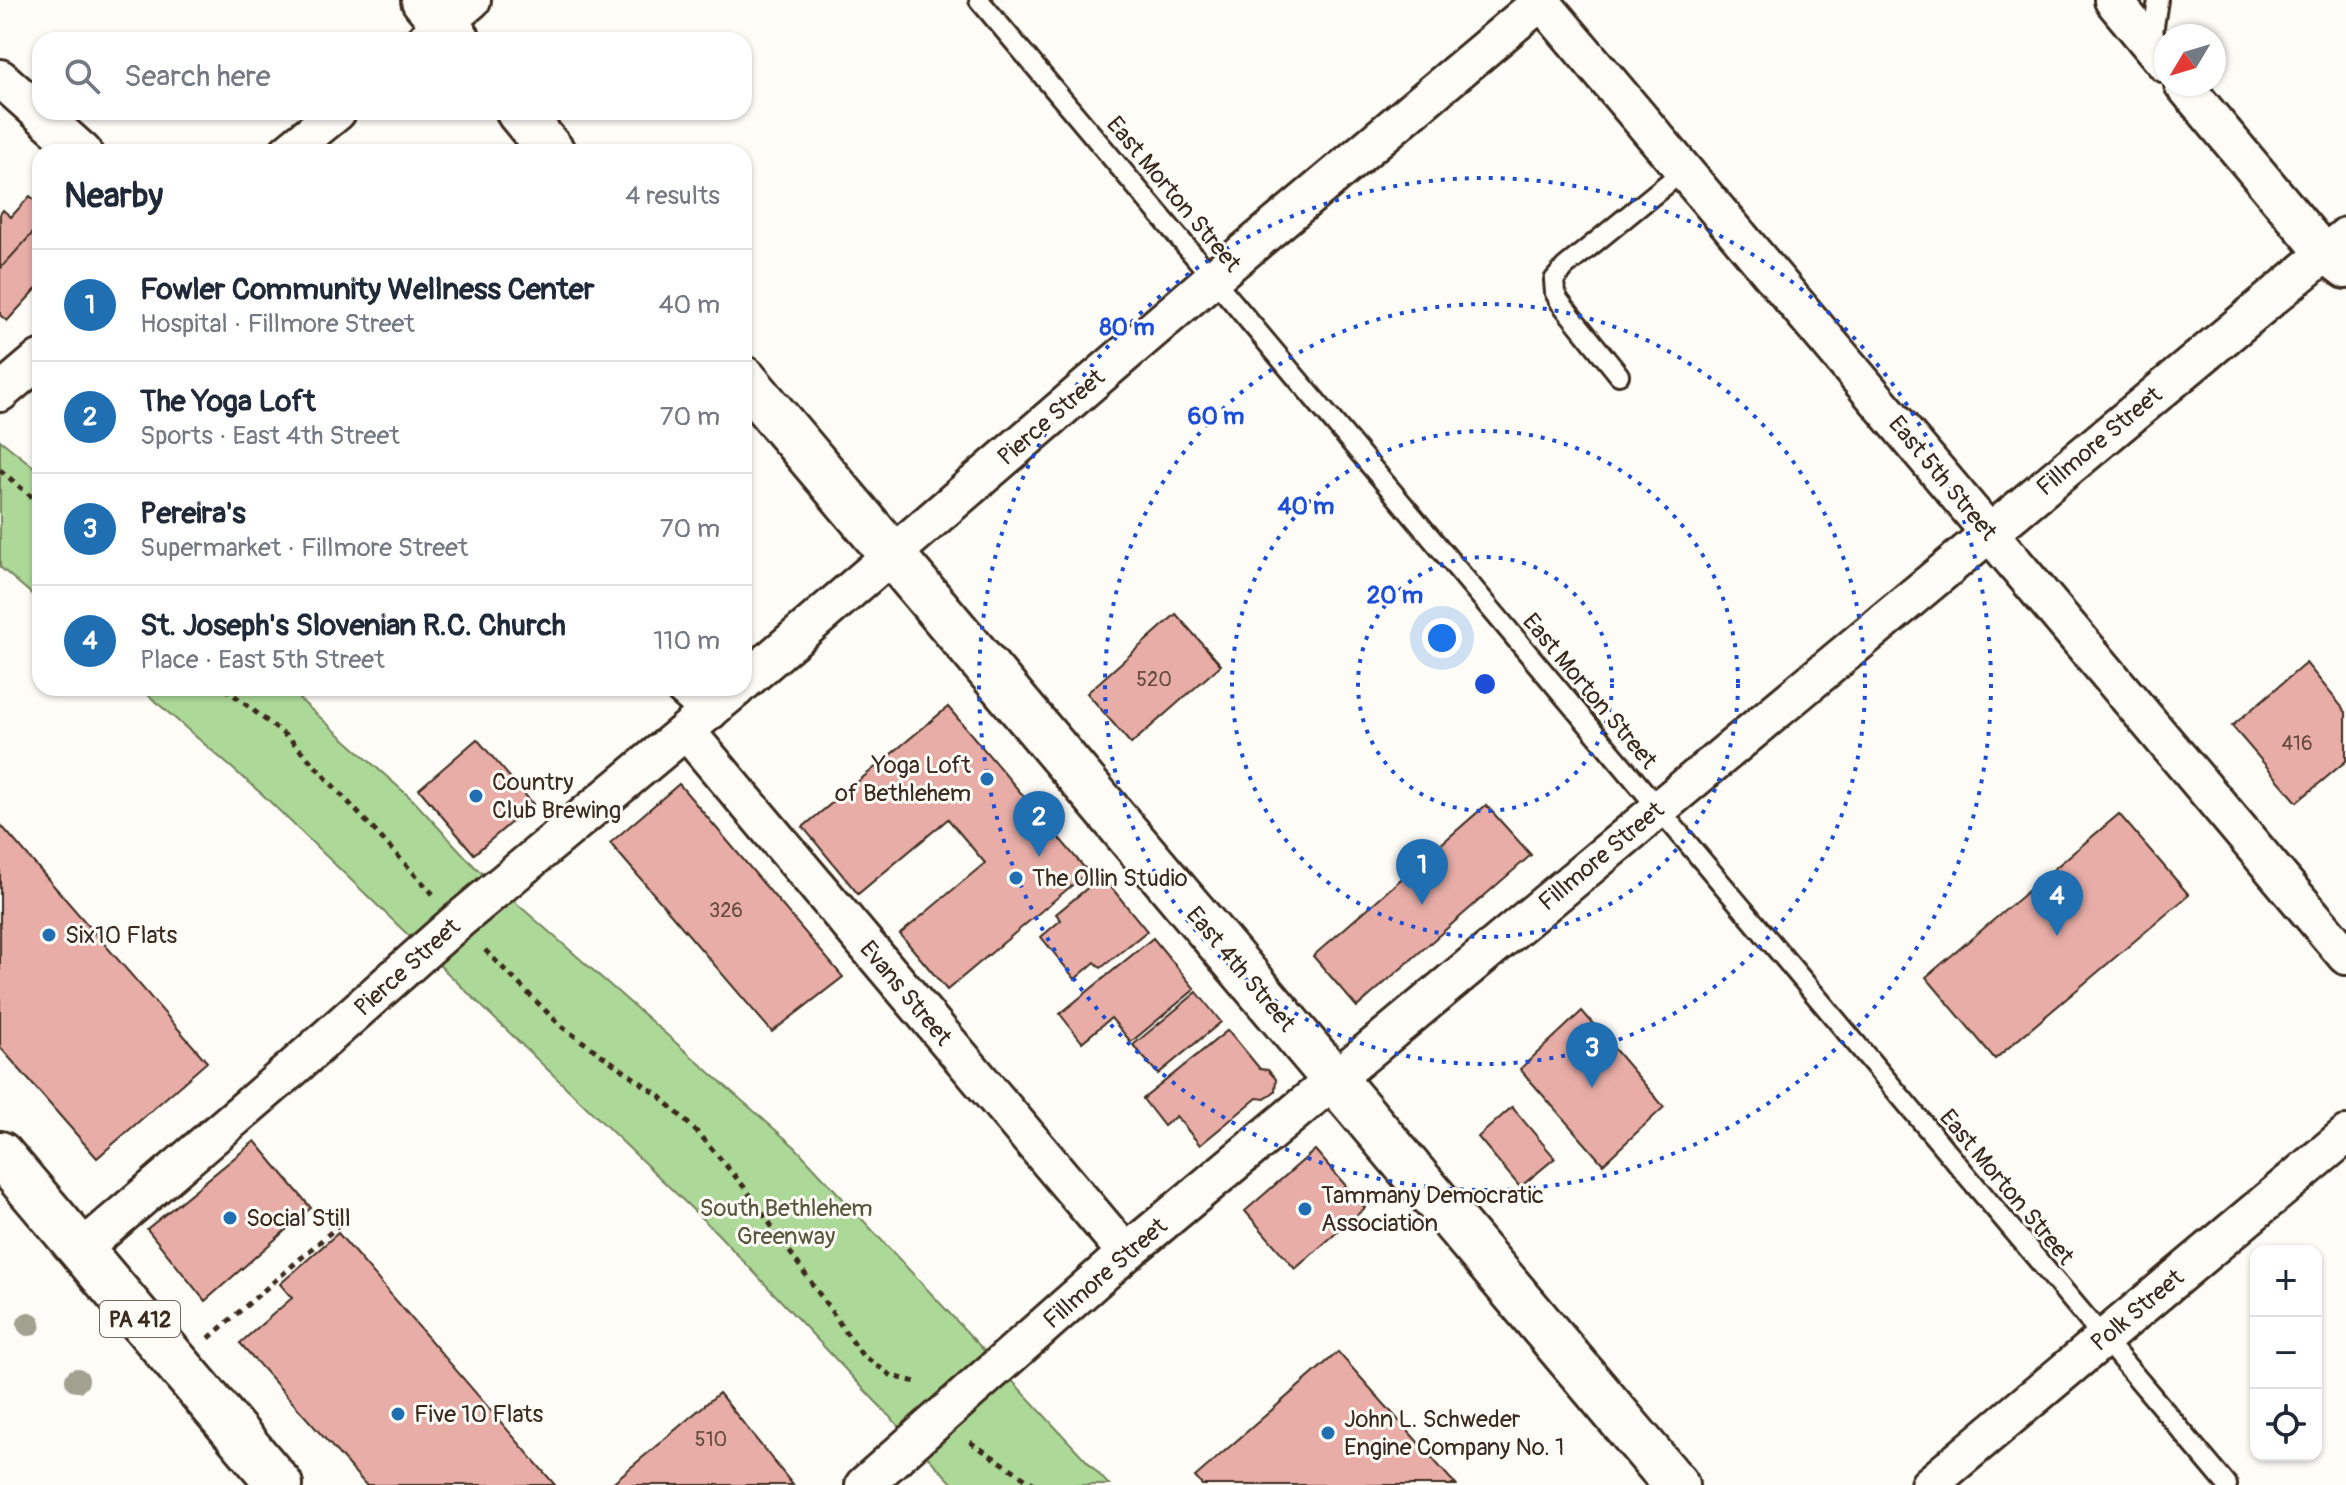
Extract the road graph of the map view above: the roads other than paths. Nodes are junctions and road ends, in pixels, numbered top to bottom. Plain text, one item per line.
1 (979, 0) edge
2 (1542, 0) edge
3 (2113, 0) edge
4 (2158, 0) edge
5 (2158, 24) edge
6 (2154, 50) edge
7 (0, 78) edge
8 (2194, 96) edge
9 (32, 107) edge
10 (47, 120) edge
11 (327, 120) edge
12 (526, 120) edge
13 (74, 144) edge
14 (298, 144) edge
15 (545, 144) edge
16 (1684, 170) junction
17 (2339, 254) edge
18 (1213, 278) junction
19 (2346, 284) edge
20 (32, 366) edge
21 (1619, 375) dead end
22 (752, 389) edge
23 (0, 393) edge
24 (1989, 532) junction
25 (891, 554) junction
26 (752, 675) edge
27 (704, 705) edge
28 (1658, 809) junction
29 (2346, 956) edge
30 (1334, 1079) junction
31 (2346, 1135) edge
32 (0, 1154) edge
33 (81, 1250) junction
34 (1126, 1253) junction
35 (2103, 1338) junction
36 (280, 1485) edge
37 (864, 1485) edge
38 (1676, 1485) edge
39 (1929, 1485) edge
40 (2227, 1485) edge

1 - 18 lane, East Morton Street
2 - 16 street, East 5th Street
2 - 18 street, Pierce Street
3 - 6 street
4 - 5 lane
7 - 9 street
8 - 17 street
10 - 13 street
11 - 14 street
12 - 15 main road
16 - 21 lane
16 - 24 street, East 5th Street
17 - 19 lane
17 - 24 street, Fillmore Street
18 - 25 street, Pierce Street
18 - 28 lane, East Morton Street
20 - 23 street
22 - 25 main road, East 4th Street
24 - 28 street, Fillmore Street
24 - 29 street, East 5th Street
25 - 26 street, Pierce Street
25 - 30 main road, East 4th Street
27 - 33 street, Pierce Street
27 - 34 street, Evans Street
28 - 30 street, Fillmore Street
28 - 35 lane, East Morton Street
30 - 34 street, Fillmore Street
30 - 38 main road, East 4th Street
31 - 35 street, Polk Street
32 - 33 main road, PA 412
33 - 36 main road, PA 412
34 - 37 street, Fillmore Street
35 - 39 street, Polk Street
35 - 40 lane, East Morton Street

